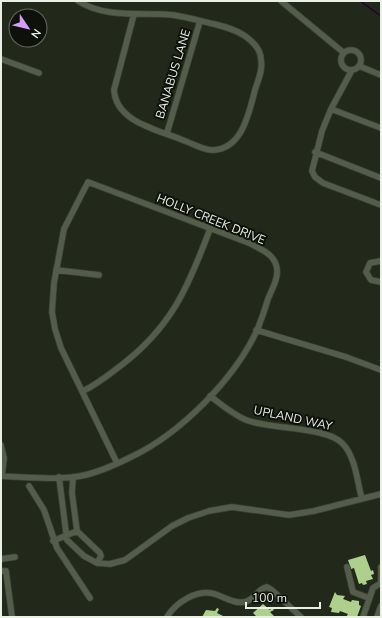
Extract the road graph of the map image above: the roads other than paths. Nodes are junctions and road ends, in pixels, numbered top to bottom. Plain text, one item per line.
1 (78, 1) edge
2 (281, 1) edge
3 (134, 14) junction
4 (200, 21) junction
5 (344, 53) junction
6 (1, 59) edge
7 (359, 66) junction
8 (352, 70) junction
9 (39, 73) dead end
10 (381, 75) edge
11 (331, 109) junction
12 (381, 128) edge
13 (167, 133) junction
14 (315, 152) junction
15 (381, 178) edge
16 (381, 205) edge
17 (210, 229) junction
18 (381, 262) edge
19 (56, 270) junction
20 (99, 275) dead end
21 (381, 282) edge
22 (256, 330) junction
23 (381, 370) edge
24 (83, 391) junction
25 (210, 396) junction
26 (1, 445) edge
27 (117, 463) junction
28 (2, 476) edge
29 (59, 477) junction
30 (73, 477) junction
31 (29, 486) dead end
32 (381, 494) edge
33 (362, 499) junction
34 (78, 531) junction
35 (66, 534) junction
36 (53, 541) junction
37 (15, 557) dead end
38 (1, 559) edge
39 (98, 563) junction
40 (347, 567) dead end
41 (381, 567) edge
42 (1, 571) edge
43 (381, 582) edge
44 (1, 589) edge
45 (8, 589) junction
46 (90, 598) dead end
47 (369, 598) junction
48 (381, 606) edge
49 (12, 617) edge
50 (167, 617) edge
51 (301, 617) edge
52 (363, 617) edge
53 (377, 617) edge

1 - 3 street
2 - 5 street
3 - 4 street
3 - 13 street
4 - 13 street, BANABUS LANE
4 - 13 street
5 - 7 street
5 - 8 street
6 - 9 street
7 - 8 street
7 - 10 street
8 - 11 street
11 - 12 street
11 - 14 street
14 - 15 street
14 - 16 street
17 - 19 street, HOLLY CREEK DRIVE
17 - 22 street, HOLLY CREEK DRIVE
17 - 24 street
18 - 21 street
19 - 20 street
19 - 24 street
22 - 23 street
22 - 25 street, HOLLY CREEK DRIVE
24 - 27 street
25 - 27 street, HOLLY CREEK DRIVE
25 - 33 street, UPLAND WAY
26 - 28 street
27 - 30 street, HOLLY CREEK DRIVE
28 - 29 street, HOLLY CREEK DRIVE
29 - 30 street, HOLLY CREEK DRIVE
29 - 35 street
30 - 34 street
31 - 36 street
32 - 33 street
33 - 39 street
34 - 35 street
34 - 39 street
35 - 36 street
35 - 39 street
36 - 46 street
37 - 38 street
40 - 47 street
41 - 43 street
42 - 45 street
43 - 47 street
44 - 45 street
45 - 49 street
47 - 52 street
48 - 53 street
50 - 51 street

